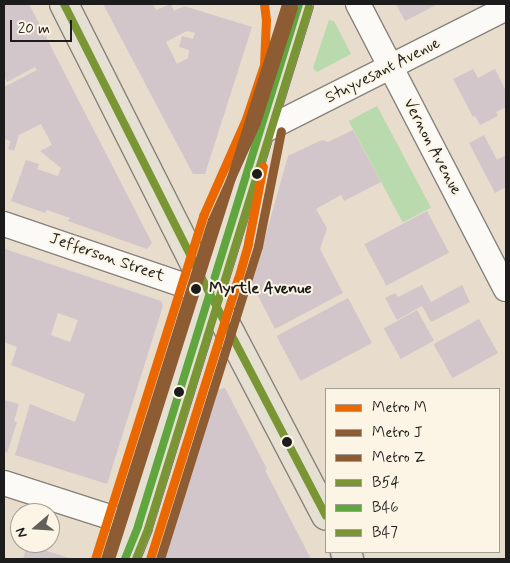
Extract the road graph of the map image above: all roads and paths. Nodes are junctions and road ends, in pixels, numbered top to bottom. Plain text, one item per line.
1 (64, 4) edge
2 (299, 4) edge
3 (358, 4) edge
4 (506, 8) edge
5 (391, 68) junction
6 (259, 133) junction
7 (4, 224) edge
8 (506, 289) edge
9 (210, 294) junction
10 (4, 483) edge
11 (325, 514) edge
12 (138, 526) junction
13 (125, 559) edge

1 - 9 main road
2 - 6 main road
3 - 5 street, Vernon Avenue
4 - 5 street, Stuyvesant Avenue
5 - 6 street, Stuyvesant Avenue
5 - 8 street, Vernon Avenue
6 - 9 main road
7 - 9 street, Jefferson Street
9 - 11 main road
9 - 12 main road
10 - 12 street
12 - 13 main road

